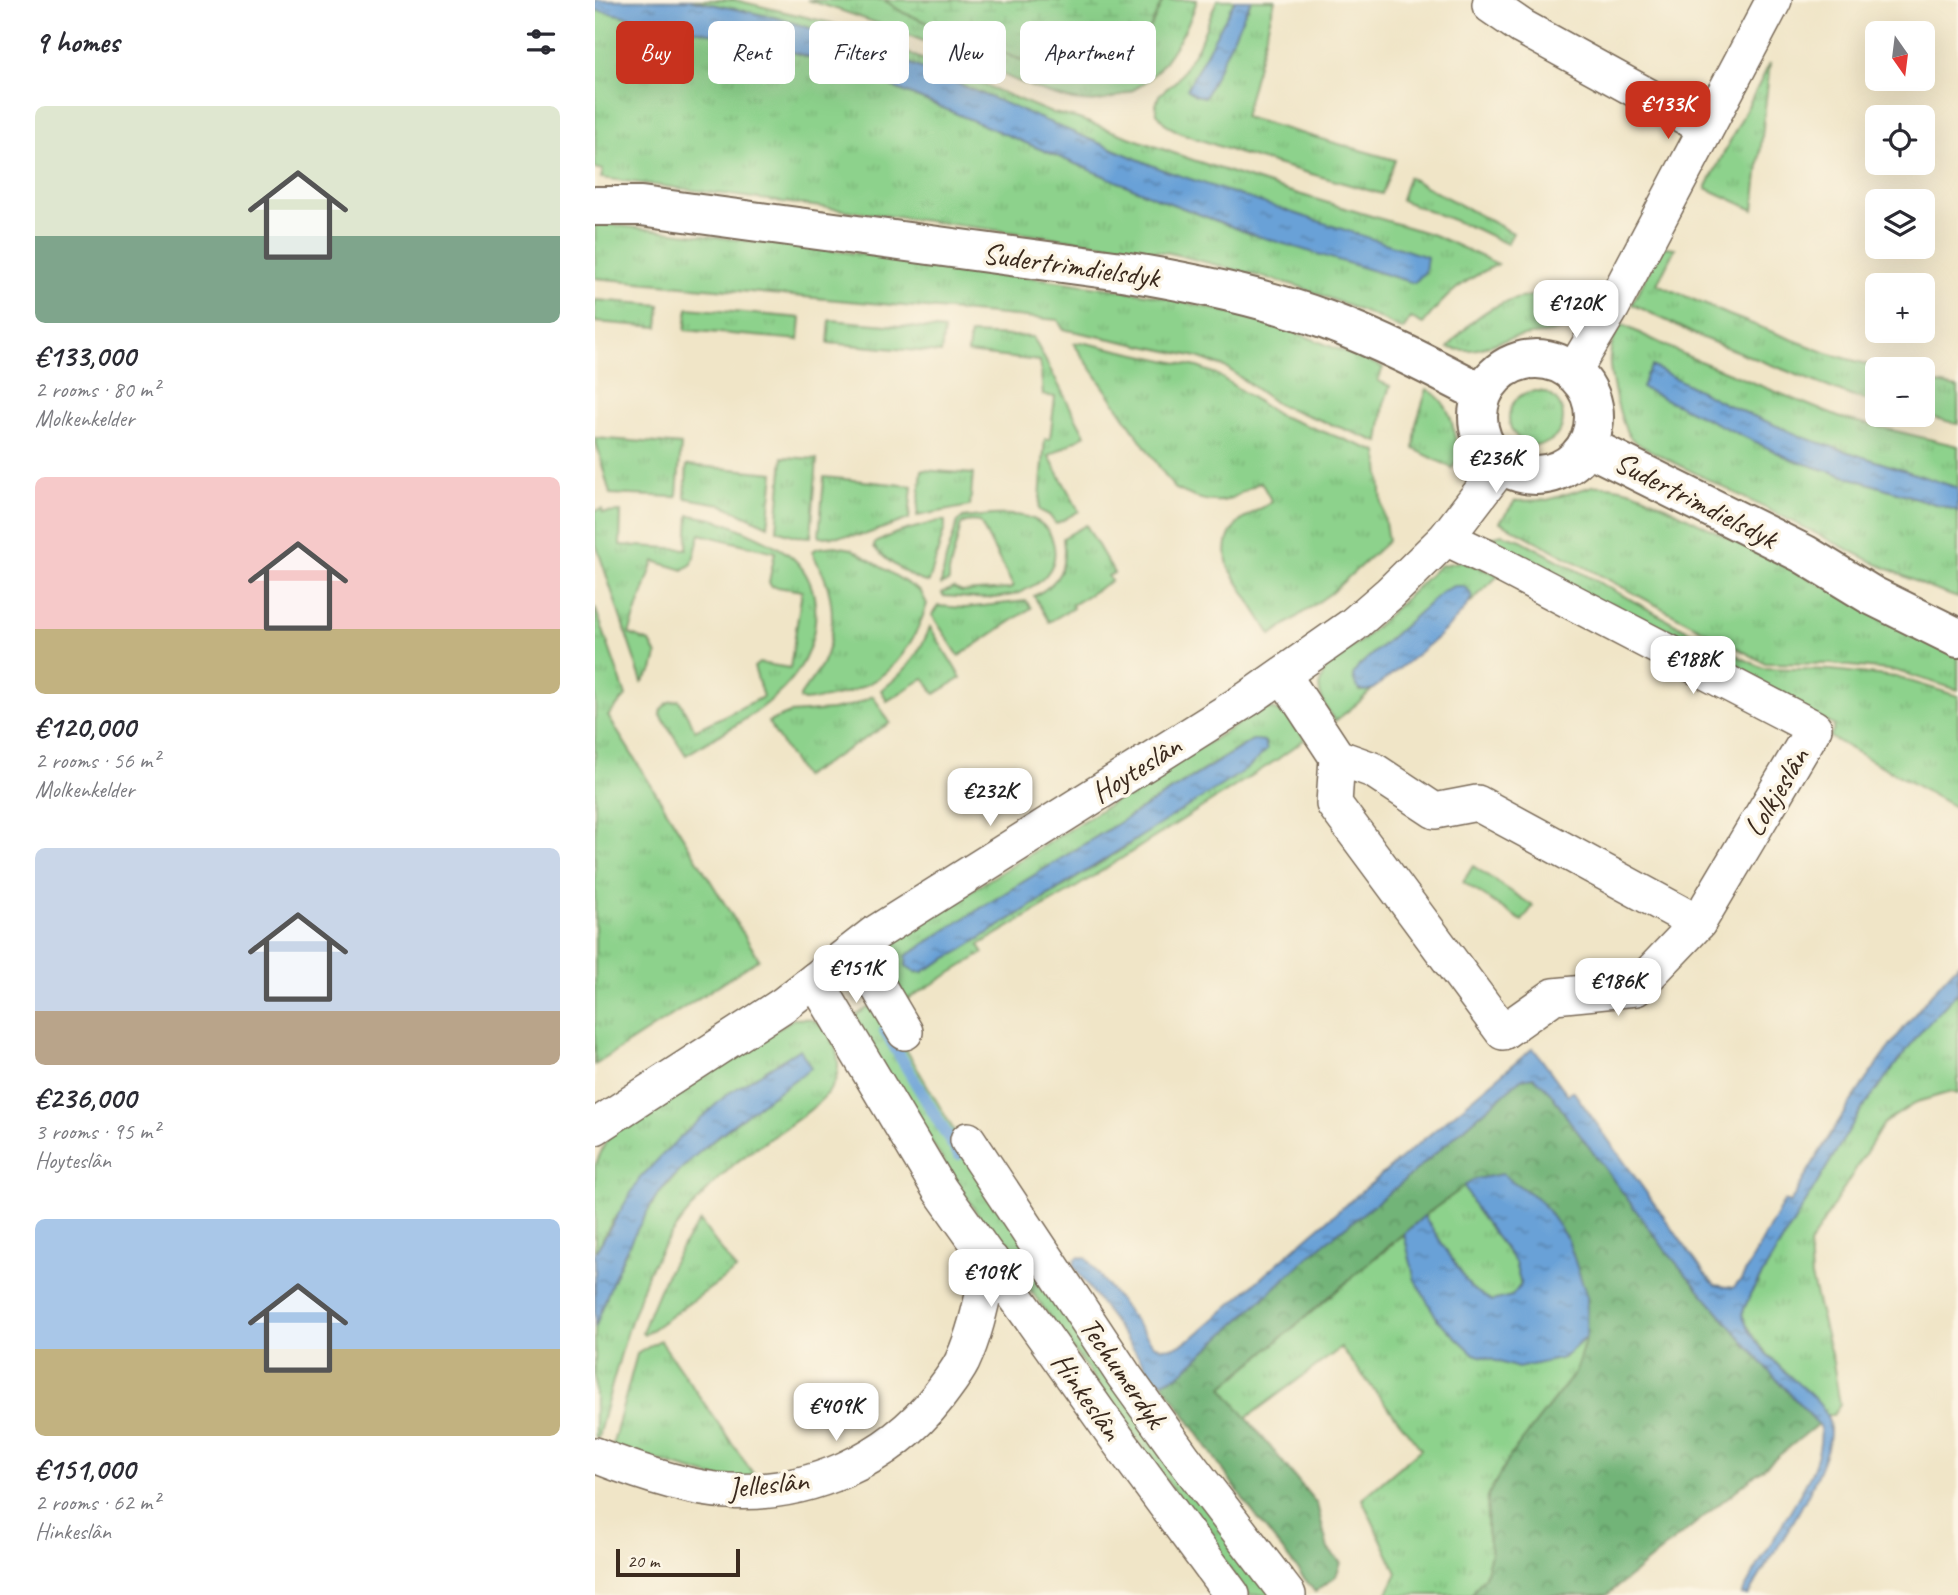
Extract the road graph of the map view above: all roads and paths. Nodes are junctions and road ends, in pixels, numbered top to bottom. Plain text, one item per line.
1 (1491, 0) edge
2 (1773, 0) edge
3 (1706, 128) junction
4 (595, 193) edge
5 (595, 206) edge
6 (641, 206) junction
7 (1573, 372) junction
8 (1482, 393) junction
9 (1587, 446) junction
10 (1502, 465) junction
11 (1446, 538) junction
12 (1804, 554) junction
13 (1958, 613) edge
14 (1958, 638) edge
15 (1283, 675) junction
16 (1337, 757) junction
17 (1697, 923) junction
18 (856, 949) junction
19 (815, 980) junction
20 (905, 1032) dead end
21 (595, 1127) edge
22 (968, 1140) dead end
23 (991, 1260) junction
24 (595, 1455) edge
25 (1232, 1595) edge
26 (1288, 1595) edge

1 - 3 street
2 - 3 street
3 - 7 street
4 - 6 street, Sudertrimdielsdyk
5 - 6 street, Sudertrimdielsdyk
6 - 8 street, Sudertrimdielsdyk
7 - 8 street
7 - 9 street
8 - 10 street
9 - 10 street
9 - 12 street, Sudertrimdielsdyk
10 - 11 street, Hoyteslân
11 - 15 street, Hoyteslân
11 - 17 street, Lolkjeslân
12 - 13 street, Sudertrimdielsdyk
12 - 14 street, Sudertrimdielsdyk
15 - 16 street
15 - 18 street, Hoyteslân
16 - 17 street
16 - 17 street, Lolkjeslân
18 - 19 street, Hoyteslân
18 - 20 street
19 - 21 street, Hoyteslân
19 - 23 street, Hinkeslân
22 - 26 street, Techumerdyk
23 - 24 street, Jelleslân
23 - 25 street, Hinkeslân

